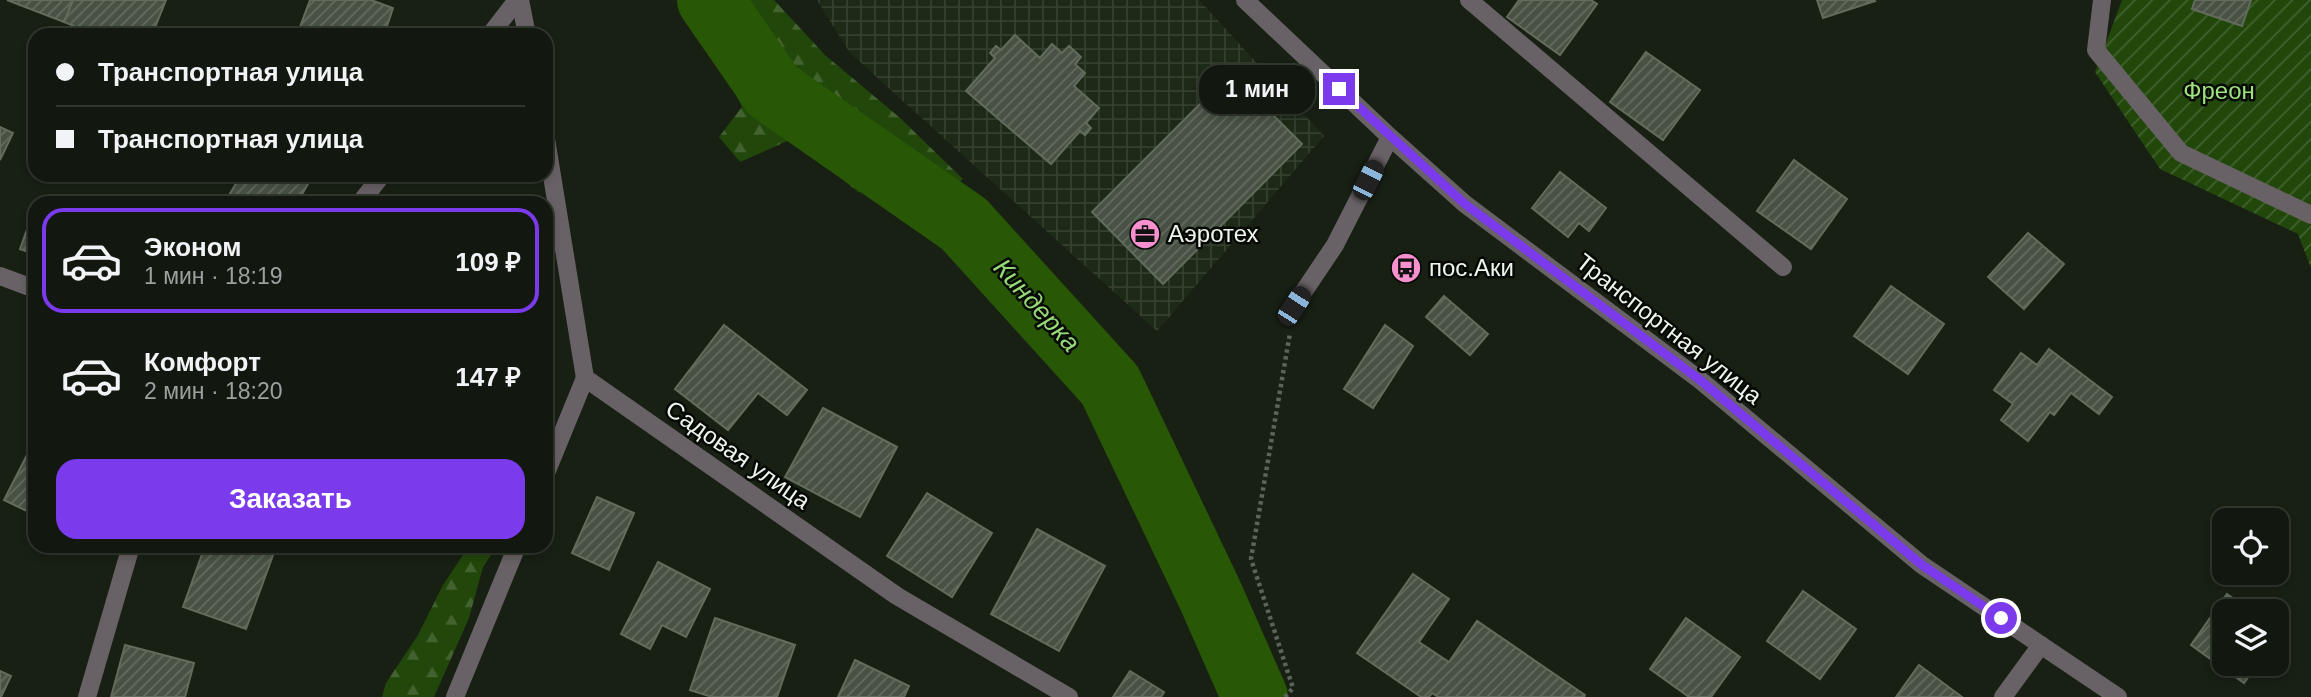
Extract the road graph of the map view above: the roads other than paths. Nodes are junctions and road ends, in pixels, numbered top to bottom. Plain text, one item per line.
1 (519, 0) edge
2 (1245, 0) edge
3 (1469, 0) edge
4 (2102, 0) edge
5 (496, 28) edge
6 (525, 28) edge
7 (1390, 137) junction
8 (376, 182) edge
9 (553, 182) edge
10 (366, 196) edge
11 (2311, 215) edge
12 (1783, 267) dead end
13 (0, 276) edge
14 (28, 286) edge
15 (1294, 306) road end
16 (585, 377) junction
17 (553, 456) edge
18 (129, 553) edge
19 (514, 553) edge
20 (2041, 645) junction
21 (87, 697) edge
22 (455, 697) edge
23 (1069, 697) edge
24 (2003, 697) edge
25 (2118, 697) edge

1 - 5 street
1 - 6 street
2 - 7 street, Транспортная улица
3 - 12 street
4 - 11 street
7 - 15 street
7 - 20 street, Транспортная улица
8 - 10 street
9 - 16 street
13 - 14 street
16 - 17 street
16 - 23 street, Садовая улица
18 - 21 street
19 - 22 street
20 - 24 street
20 - 25 street, Транспортная улица

